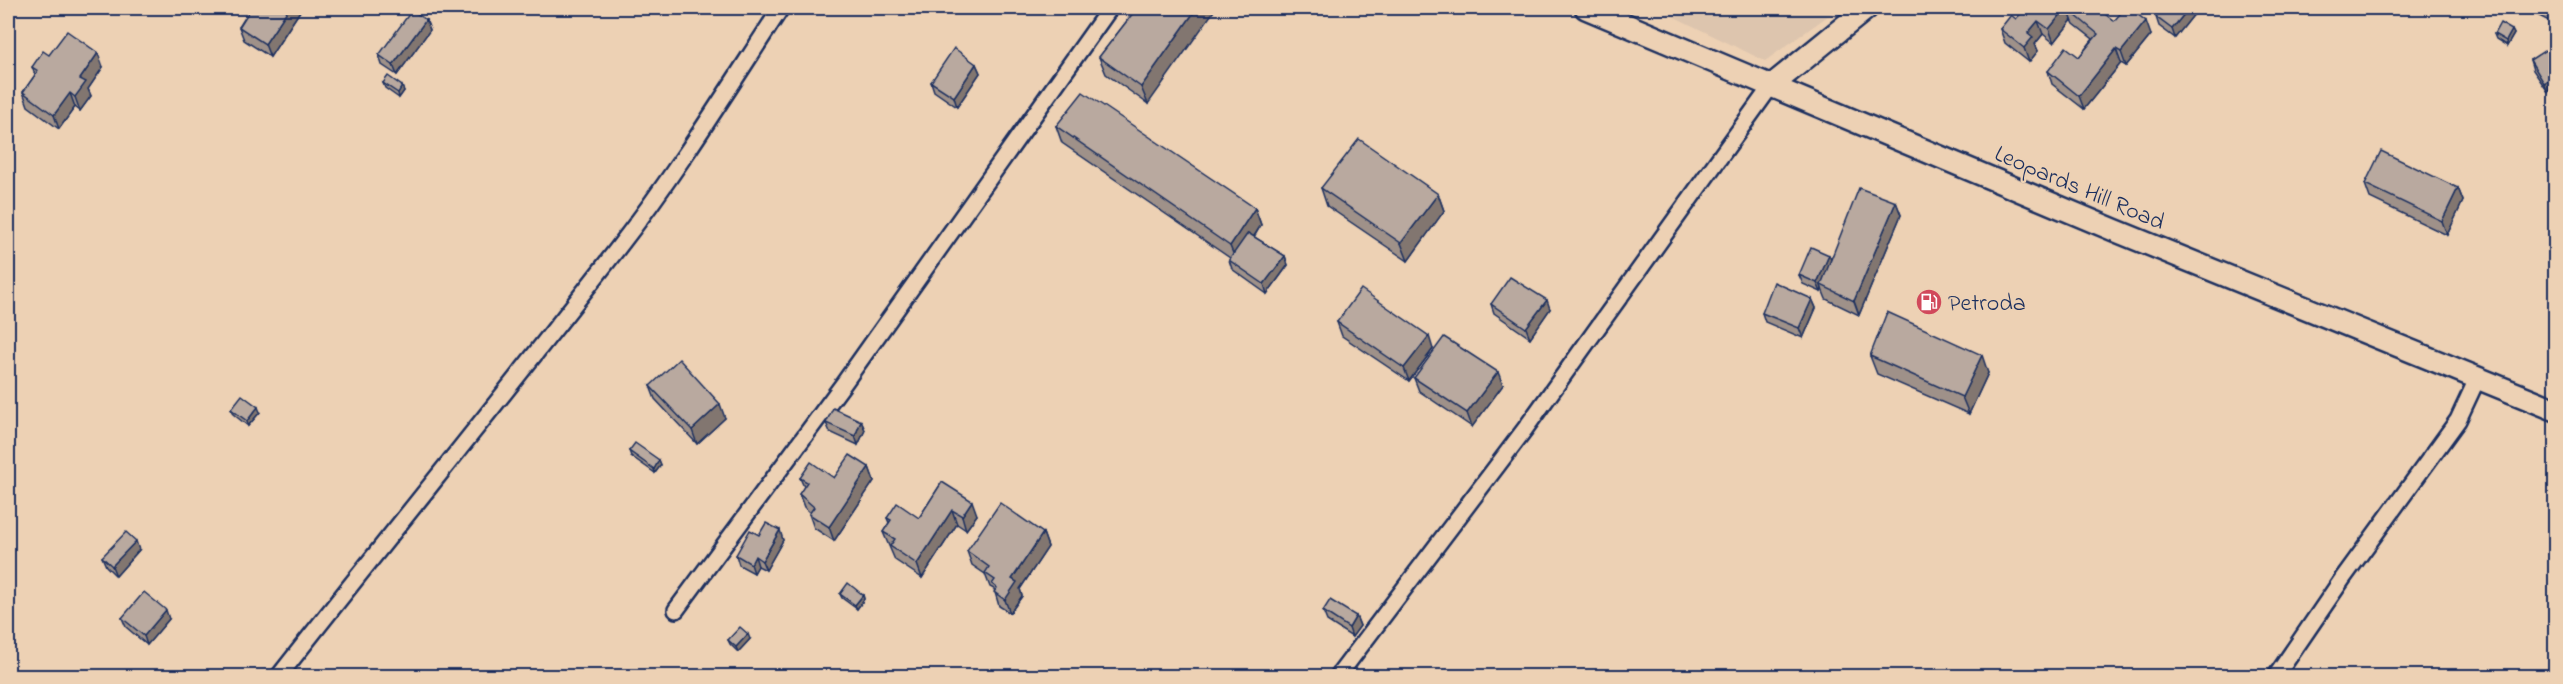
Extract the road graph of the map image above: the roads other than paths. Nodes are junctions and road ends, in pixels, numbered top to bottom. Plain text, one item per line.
1 (781, 8) edge
2 (1110, 8) edge
3 (1586, 8) edge
4 (1867, 8) edge
5 (1771, 86) junction
6 (2478, 377) junction
7 (2556, 410) edge
8 (676, 610) dead end
9 (279, 676) edge
10 (1338, 676) edge
11 (2277, 676) edge

1 - 9 street
2 - 8 street
3 - 5 main road, Leopards Hill Road
4 - 5 main road
5 - 6 main road, Leopards Hill Road
5 - 10 street
6 - 7 main road, Leopards Hill Road
6 - 11 street

